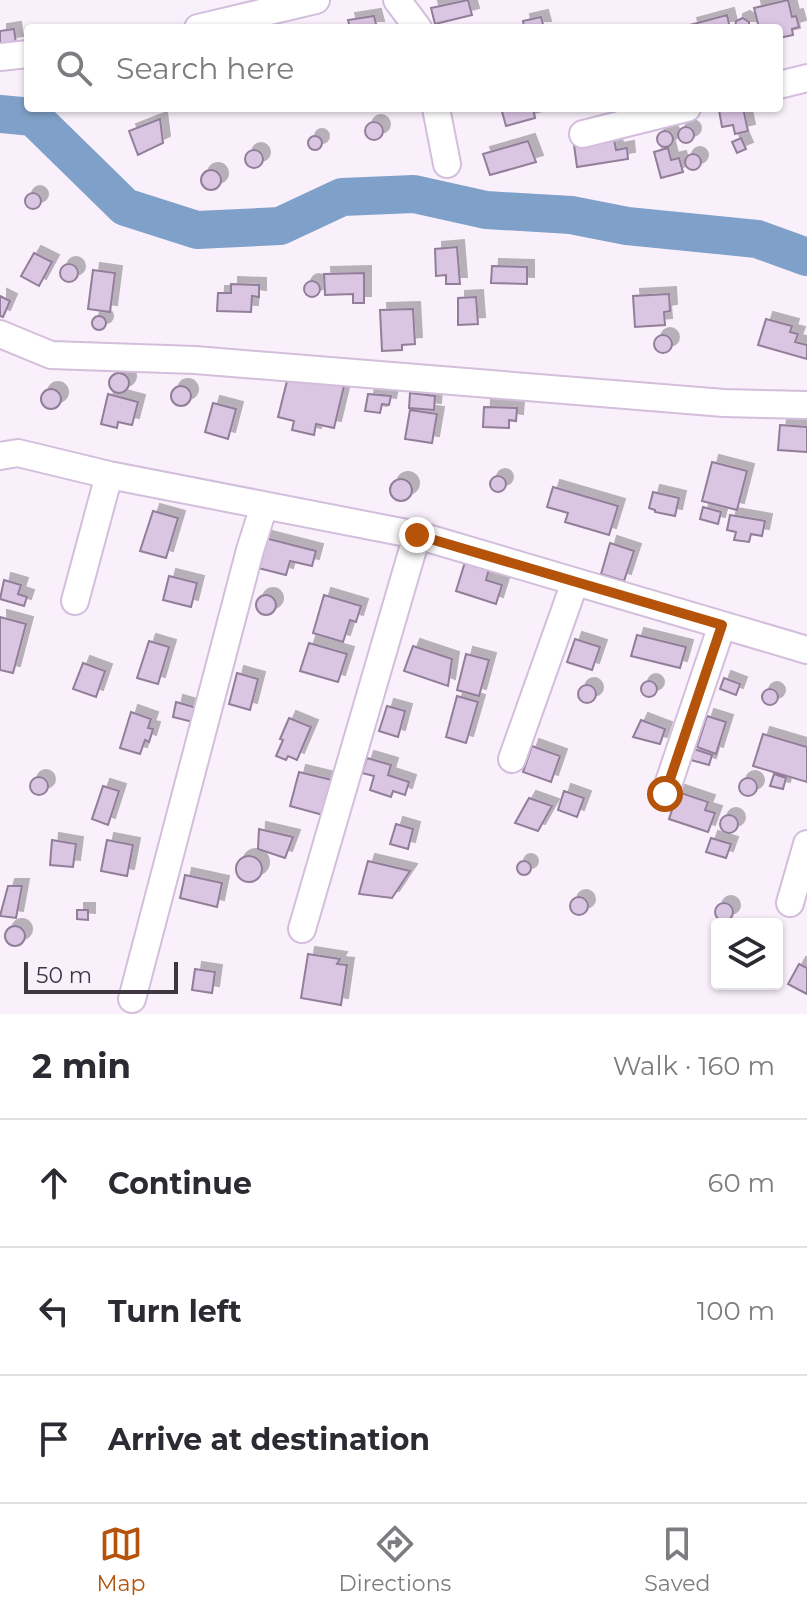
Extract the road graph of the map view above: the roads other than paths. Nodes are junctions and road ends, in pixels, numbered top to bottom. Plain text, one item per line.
1 (316, 0) edge
2 (397, 0) edge
3 (215, 24) edge
4 (415, 24) edge
5 (24, 54) edge
6 (0, 57) edge
7 (807, 78) edge
8 (783, 84) edge
9 (437, 112) edge
10 (671, 112) edge
11 (583, 134) dead end
12 (447, 164) dead end
13 (0, 334) edge
14 (807, 405) edge
15 (0, 456) edge
16 (109, 475) junction
17 (264, 506) junction
18 (417, 535) junction
19 (575, 582) junction
20 (75, 601) dead end
21 (722, 625) junction
22 (807, 650) edge
23 (512, 759) dead end
24 (665, 794) dead end
25 (807, 844) edge
26 (790, 903) dead end
27 (302, 929) dead end
28 (132, 999) dead end

1 - 3 street
2 - 4 street
5 - 6 street
7 - 8 street
9 - 12 street
10 - 11 street
13 - 14 street
15 - 16 street
16 - 17 street
16 - 20 street
17 - 18 street
17 - 28 street
18 - 19 street
18 - 27 street
19 - 21 street
19 - 23 street
21 - 22 street
21 - 24 street
25 - 26 street

